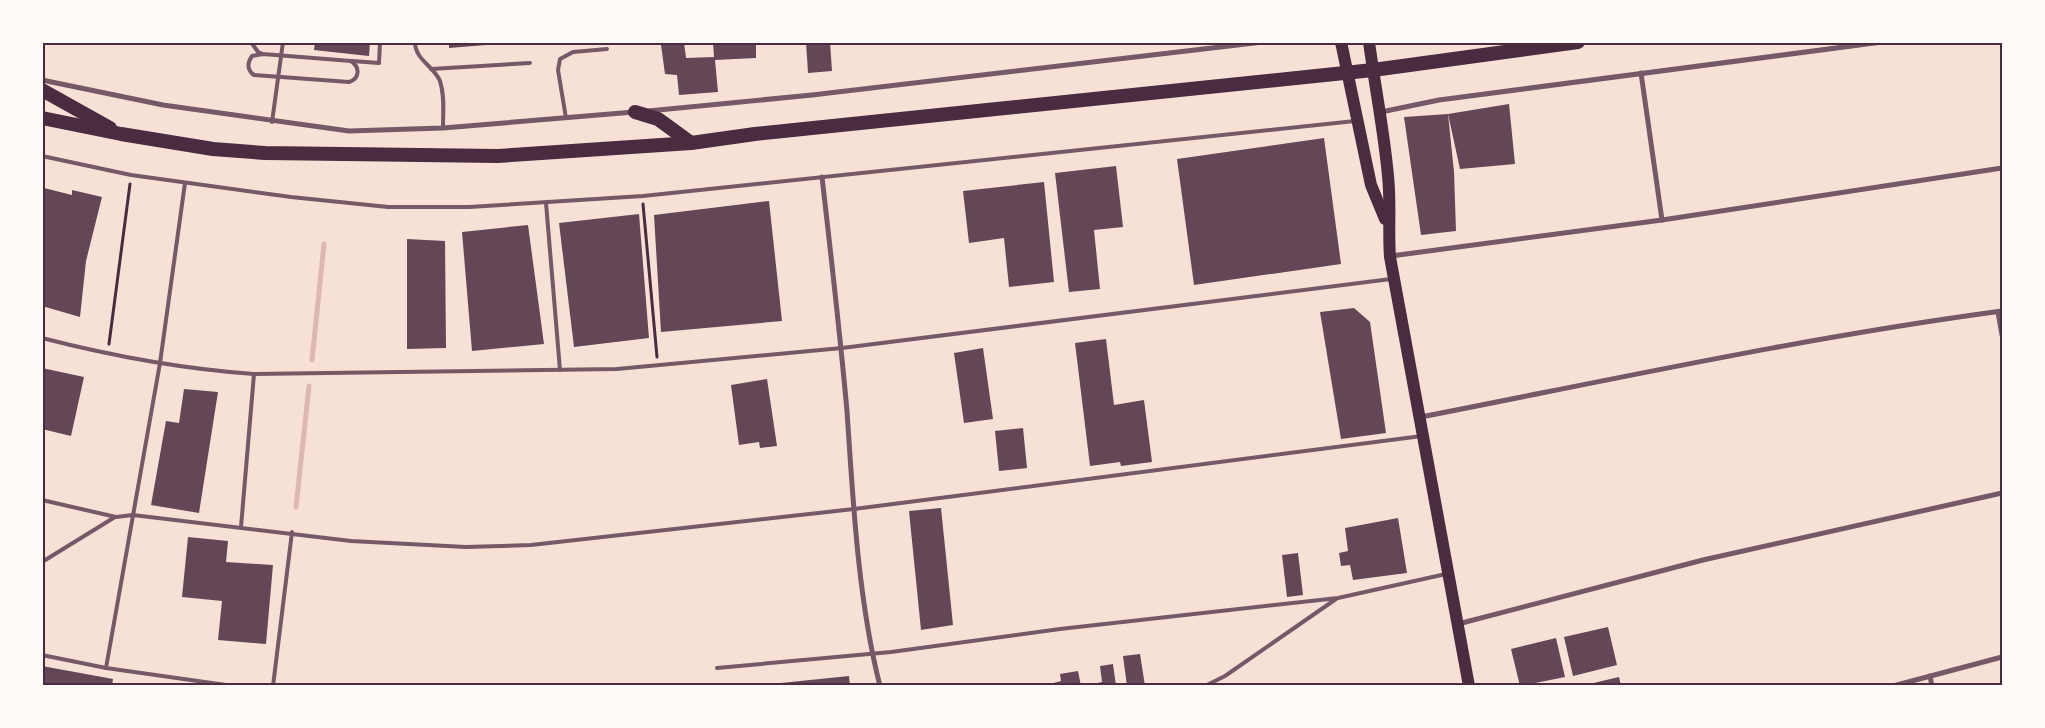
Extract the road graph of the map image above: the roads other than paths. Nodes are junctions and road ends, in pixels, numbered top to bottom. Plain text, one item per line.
1 (251, 42) edge
2 (283, 42) edge
3 (380, 42) edge
4 (415, 42) edge
5 (1263, 42) edge
6 (1341, 42) edge
7 (1369, 42) edge
8 (1578, 42) edge
9 (1882, 42) edge
10 (607, 50) dead end
11 (263, 54) junction
12 (282, 56) junction
13 (348, 60) junction
14 (530, 63) dead end
15 (431, 69) junction
16 (1373, 70) junction
17 (1641, 72) junction
18 (1346, 73) junction
19 (279, 77) junction
20 (42, 80) edge
21 (42, 90) edge
22 (635, 112) junction
23 (1381, 112) junction
24 (42, 118) edge
25 (566, 118) junction
26 (1357, 120) junction
27 (272, 122) junction
28 (443, 128) junction
29 (121, 134) junction
30 (691, 143) junction
31 (42, 156) edge
32 (2002, 168) edge
33 (822, 177) junction
34 (185, 183) junction
35 (546, 203) junction
36 (1662, 220) junction
37 (1388, 225) junction
38 (1390, 256) junction
39 (1394, 278) junction
40 (2000, 312) edge
41 (2002, 335) edge
42 (42, 338) edge
43 (842, 348) junction
44 (160, 363) junction
45 (560, 370) junction
46 (254, 374) junction
47 (1421, 418) junction
48 (1424, 436) junction
49 (2002, 493) edge
50 (42, 500) edge
51 (854, 509) junction
52 (133, 515) junction
53 (116, 517) junction
54 (241, 527) junction
55 (292, 532) junction
56 (42, 562) edge
57 (1448, 573) junction
58 (1338, 598) junction
59 (1457, 624) junction
60 (872, 652) junction
61 (42, 655) edge
62 (2002, 657) edge
63 (106, 668) junction
64 (717, 668) dead end
65 (1930, 676) junction
66 (233, 686) edge
67 (273, 686) edge
68 (880, 686) edge
69 (1205, 686) edge
70 (1469, 686) edge
71 (1893, 686) edge
72 (1932, 686) edge

1 - 11 lane
2 - 12 lane
3 - 13 lane
4 - 15 lane
5 - 22 street
6 - 18 main road
7 - 16 main road
8 - 16 highway
9 - 17 street
10 - 25 lane
11 - 12 lane
11 - 19 lane
12 - 13 lane
12 - 19 lane
13 - 19 lane
14 - 15 lane
15 - 28 lane
16 - 18 highway
16 - 23 main road
17 - 23 street
17 - 36 street
18 - 26 main road
18 - 30 highway
19 - 27 lane
20 - 27 street
21 - 29 highway
22 - 25 street
22 - 30 highway
23 - 37 main road
24 - 29 highway
25 - 28 street
26 - 33 lane
26 - 37 main road
27 - 28 street
29 - 30 highway
31 - 34 lane
32 - 36 street
33 - 35 lane
33 - 43 street
34 - 35 lane
34 - 44 lane
35 - 45 lane
36 - 38 street
37 - 38 main road
38 - 39 main road
39 - 43 lane
39 - 47 main road
40 - 41 street
40 - 47 street
42 - 44 lane
43 - 45 lane
43 - 51 street
44 - 46 lane
44 - 52 lane
45 - 46 lane
46 - 54 lane
47 - 48 main road
48 - 51 lane
48 - 57 main road
49 - 59 street
50 - 53 lane
51 - 55 lane
51 - 60 street
52 - 53 lane
52 - 54 lane
52 - 63 lane
53 - 56 lane
54 - 55 lane
55 - 67 lane
57 - 58 lane
57 - 59 main road
58 - 60 lane
58 - 69 lane
59 - 70 main road
60 - 64 lane
60 - 68 street
61 - 63 lane
62 - 65 street
63 - 66 lane
65 - 71 street
65 - 72 street

